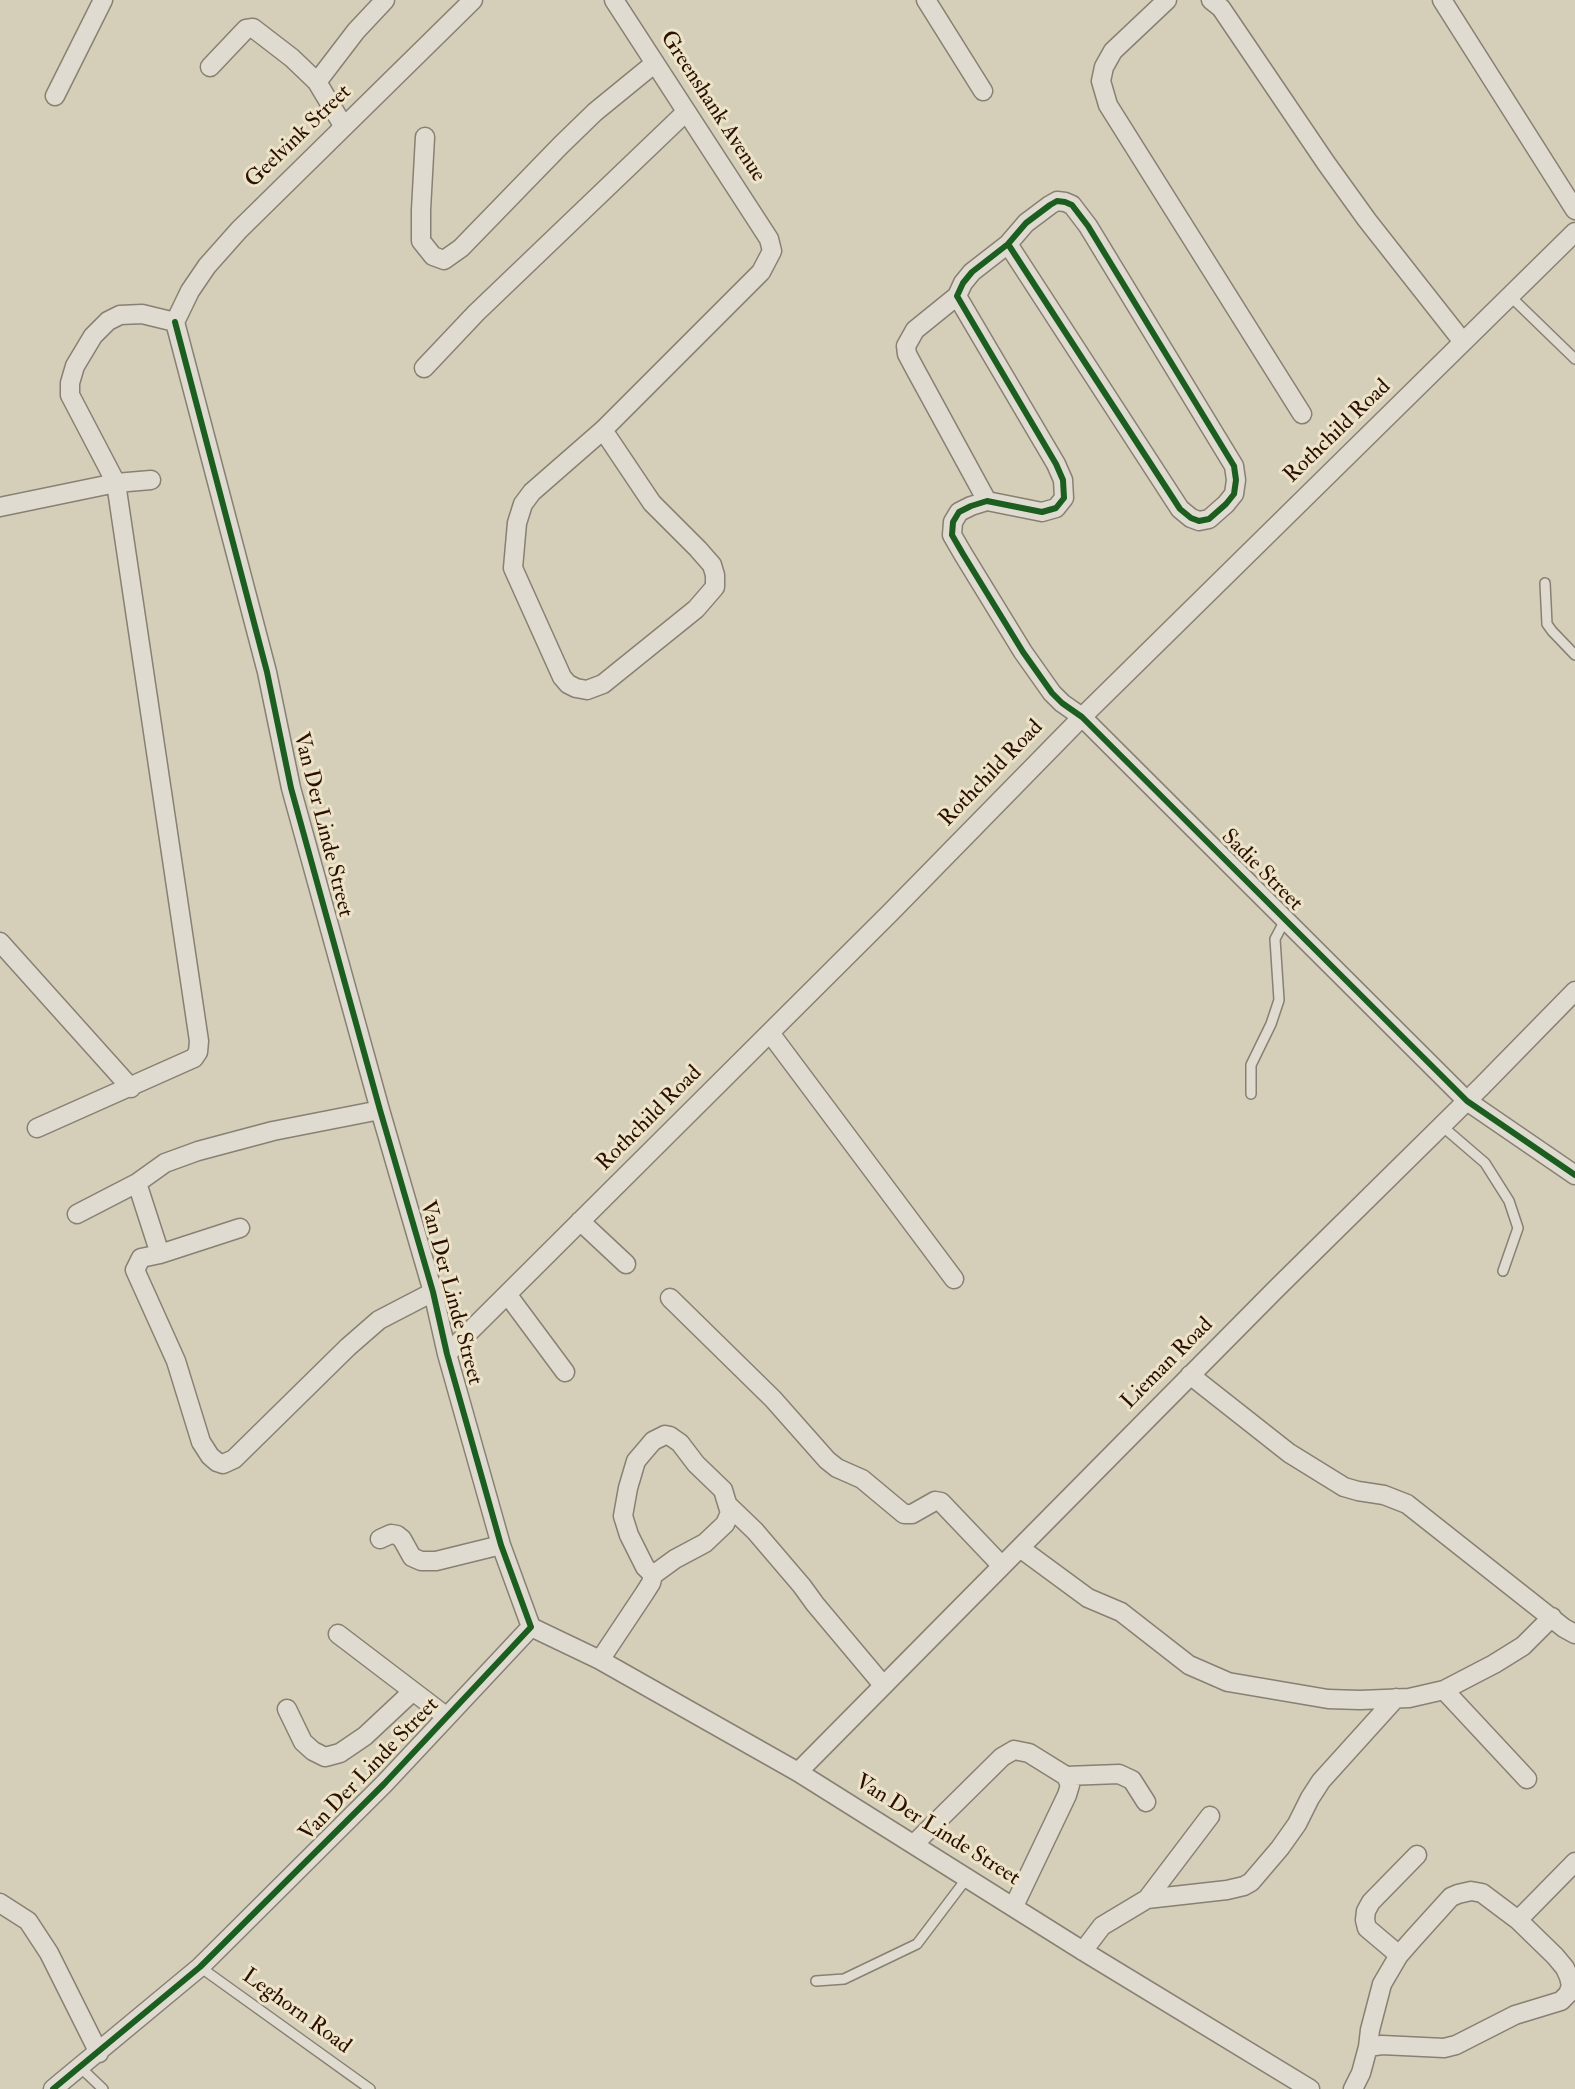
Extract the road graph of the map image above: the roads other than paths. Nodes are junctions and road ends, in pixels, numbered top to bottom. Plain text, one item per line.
1 (103, 0) edge
2 (473, 0) edge
3 (614, 0) edge
4 (926, 0) edge
5 (1167, 0) edge
6 (1212, 0) edge
7 (1442, 0) edge
8 (374, 4) edge
9 (655, 63) junction
10 (210, 67) dead end
11 (317, 82) junction
12 (983, 91) dead end
13 (55, 96) dead end
14 (686, 112) junction
15 (344, 127) junction
16 (425, 137) dead end
17 (1575, 210) edge
18 (1575, 232) edge
19 (1008, 244) junction
20 (957, 296) junction
21 (1510, 296) junction
22 (175, 322) junction
23 (1463, 342) junction
24 (1575, 359) edge
25 (424, 368) dead end
26 (1302, 414) dead end
27 (603, 430) junction
28 (152, 480) dead end
29 (116, 483) junction
30 (987, 501) junction
31 (0, 507) edge
32 (1545, 583) dead end
33 (1575, 655) edge
34 (1082, 717) junction
35 (1285, 920) junction
36 (0, 942) edge
37 (1575, 992) edge
38 (770, 1033) junction
39 (131, 1088) junction
40 (1251, 1094) dead end
41 (1467, 1101) junction
42 (380, 1110) junction
43 (1442, 1126) junction
44 (37, 1128) dead end
45 (1575, 1175) edge
46 (137, 1183) junction
47 (77, 1214) dead end
48 (580, 1221) junction
49 (240, 1228) dead end
50 (160, 1254) junction
51 (626, 1264) dead end
52 (1503, 1271) dead end
53 (954, 1279) dead end
54 (433, 1292) junction
55 (507, 1294) junction
56 (670, 1298) dead end
57 (447, 1354) junction
58 (565, 1372) dead end
59 (1190, 1375) junction
60 (729, 1506) junction
61 (380, 1539) dead end
62 (501, 1545) junction
63 (1020, 1548) junction
64 (1002, 1566) junction
65 (653, 1575) junction
66 (1552, 1617) junction
67 (531, 1627) junction
68 (338, 1634) dead end
69 (1575, 1634) edge
70 (600, 1660) junction
71 (883, 1685) junction
72 (1444, 1690) junction
73 (412, 1692) junction
74 (1395, 1698) junction
75 (287, 1709) dead end
76 (447, 1717) junction
77 (798, 1772) junction
78 (1066, 1776) junction
79 (1527, 1779) dead end
80 (1146, 1802) dead end
81 (1210, 1816) dead end
82 (914, 1844) junction
83 (1417, 1855) dead end
84 (1575, 1862) edge
85 (967, 1878) junction
86 (1147, 1899) junction
87 (0, 1904) edge
88 (1014, 1906) junction
89 (1518, 1920) junction
90 (1083, 1951) junction
91 (1399, 1955) junction
92 (200, 1967) junction
93 (816, 1981) dead end
94 (1368, 2047) junction
95 (99, 2052) junction
96 (80, 2067) junction
97 (53, 2089) edge
98 (103, 2089) edge
99 (370, 2089) edge
100 (1310, 2089) edge
101 (1353, 2089) edge

1 - 13 street
2 - 15 street, Geelvink Street
3 - 9 street, Greenshank Avenue
4 - 12 street
5 - 26 street
6 - 23 street
7 - 17 street
8 - 11 street
9 - 14 street, Greenshank Avenue
9 - 16 street
10 - 11 street
11 - 15 street
14 - 25 street
14 - 27 street, Greenshank Avenue
15 - 22 street, Geelvink Street
18 - 21 street, Rothchild Road
19 - 19 street
19 - 20 street
20 - 30 street
20 - 30 street
21 - 23 street, Rothchild Road
21 - 24 lane
22 - 29 street
22 - 42 street, Van Der Linde Street
23 - 34 street, Rothchild Road
27 - 27 street
28 - 29 street
29 - 31 street
29 - 39 street
30 - 34 street, Sadie Street
32 - 33 lane
34 - 35 street, Sadie Street
34 - 38 street, Rothchild Road
35 - 40 lane
35 - 41 street, Sadie Street
36 - 39 street
37 - 41 street, Lieman Road
38 - 48 street, Rothchild Road
38 - 53 street
39 - 44 street
41 - 43 street, Lieman Road
41 - 45 street, Sadie Street
42 - 46 street
42 - 54 street, Van Der Linde Street
43 - 52 lane
43 - 59 street, Lieman Road
46 - 47 street
46 - 50 street
48 - 51 street
48 - 55 street, Rothchild Road
49 - 50 street
50 - 54 street
54 - 57 street, Van Der Linde Street
55 - 57 street, Rothchild Road
55 - 58 street
56 - 64 street
57 - 62 street, Van Der Linde Street
59 - 63 street, Lieman Road
59 - 66 street
60 - 65 street
60 - 65 street
60 - 71 street
61 - 62 street
62 - 67 street, Van Der Linde Street
63 - 64 street, Lieman Road
63 - 74 street
64 - 71 street, Lieman Road
65 - 70 street
66 - 69 street
66 - 72 street
67 - 70 street, Van Der Linde Street
67 - 76 street, Van Der Linde Street
68 - 73 street
70 - 77 street, Van Der Linde Street
71 - 77 street, Lieman Road
72 - 74 street
72 - 79 street
73 - 75 street
73 - 76 street
74 - 86 street
76 - 92 street, Van Der Linde Street
77 - 82 street, Van Der Linde Street
78 - 80 street
78 - 82 street
78 - 88 street
81 - 86 street
82 - 85 street, Van Der Linde Street
83 - 91 street
84 - 89 street
85 - 88 street, Van Der Linde Street
85 - 93 lane
86 - 90 street
87 - 95 street
88 - 90 street, Van Der Linde Street
89 - 91 street
89 - 94 street
90 - 100 street, Van Der Linde Street
91 - 94 street
92 - 95 street, Van Der Linde Street
92 - 99 lane, Leghorn Road
94 - 101 street
95 - 96 street, Van Der Linde Street
96 - 97 street, Van Der Linde Street
96 - 98 lane

